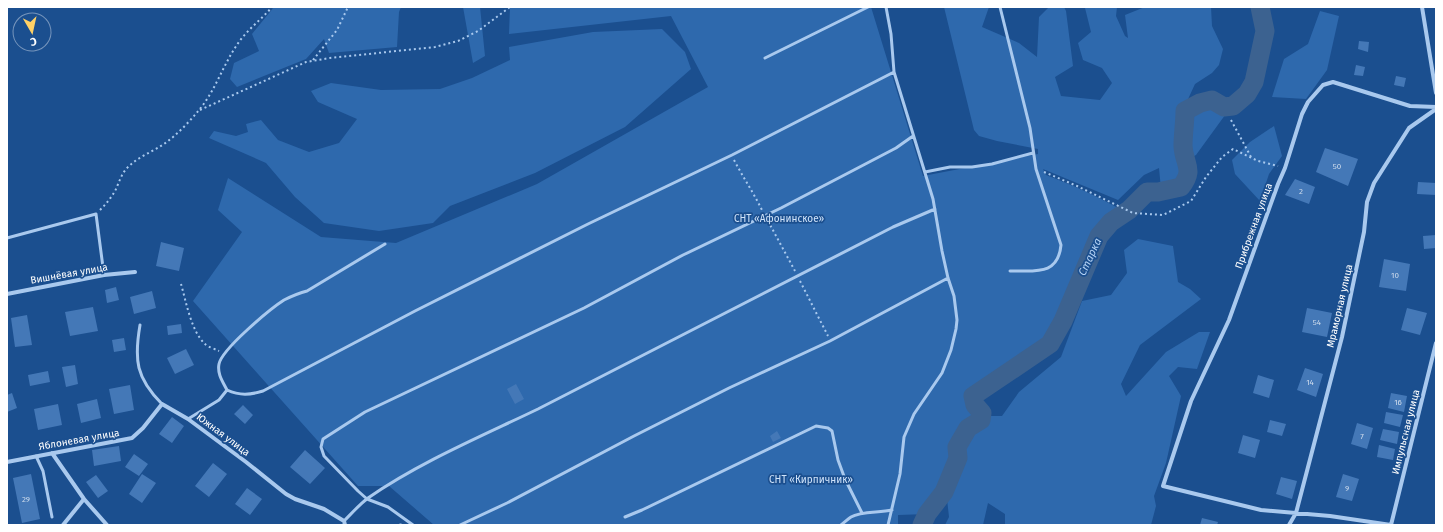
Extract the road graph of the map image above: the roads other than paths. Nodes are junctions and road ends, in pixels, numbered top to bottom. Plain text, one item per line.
1 (868, 7) edge
2 (886, 7) edge
3 (1000, 7) edge
4 (1422, 7) edge
5 (765, 58) dead end
6 (894, 72) junction
7 (1436, 93) edge
8 (1436, 108) edge
9 (913, 136) junction
10 (1033, 152) junction
11 (925, 172) junction
12 (935, 209) junction
13 (7, 238) edge
14 (385, 244) dead end
15 (1010, 271) dead end
16 (135, 272) dead end
17 (104, 275) junction
18 (948, 278) junction
19 (7, 294) edge
20 (140, 325) dead end
21 (1436, 343) edge
22 (227, 390) junction
23 (162, 404) junction
24 (188, 419) junction
25 (52, 453) junction
26 (36, 456) junction
27 (7, 462) edge
28 (84, 499) junction
29 (367, 499) junction
30 (892, 510) junction
31 (862, 513) junction
32 (1296, 513) junction
33 (52, 517) dead end
34 (625, 517) dead end
35 (344, 523) edge
36 (63, 525) edge
37 (108, 525) edge
38 (413, 525) edge
39 (460, 525) edge
40 (841, 525) edge
41 (888, 525) edge
42 (1289, 525) edge
43 (1391, 525) edge

1 - 5 lane
2 - 6 lane
3 - 10 lane
4 - 7 street
6 - 9 lane
6 - 22 lane
8 - 32 street, Мраморная улица
8 - 32 street, Прибрежная улица
9 - 11 lane
9 - 29 lane
10 - 11 lane
10 - 15 lane
11 - 12 lane
12 - 18 lane
12 - 29 lane
13 - 17 lane
14 - 22 lane
16 - 17 street, Вишнёвая улица
17 - 19 street, Вишнёвая улица
18 - 30 lane
18 - 39 lane
20 - 23 lane, Южная улица
21 - 43 street, Импульсная улица
22 - 24 lane
23 - 24 street, Южная улица
23 - 25 street, Яблоневая улица
24 - 35 street, Южная улица
25 - 26 street, Яблоневая улица
25 - 28 street
26 - 27 street, Яблоневая улица
26 - 33 lane
28 - 36 street
28 - 37 street
29 - 35 lane
29 - 38 lane
30 - 31 lane
30 - 41 lane
31 - 34 lane
31 - 40 lane
32 - 42 street, Мраморная улица
32 - 43 street

